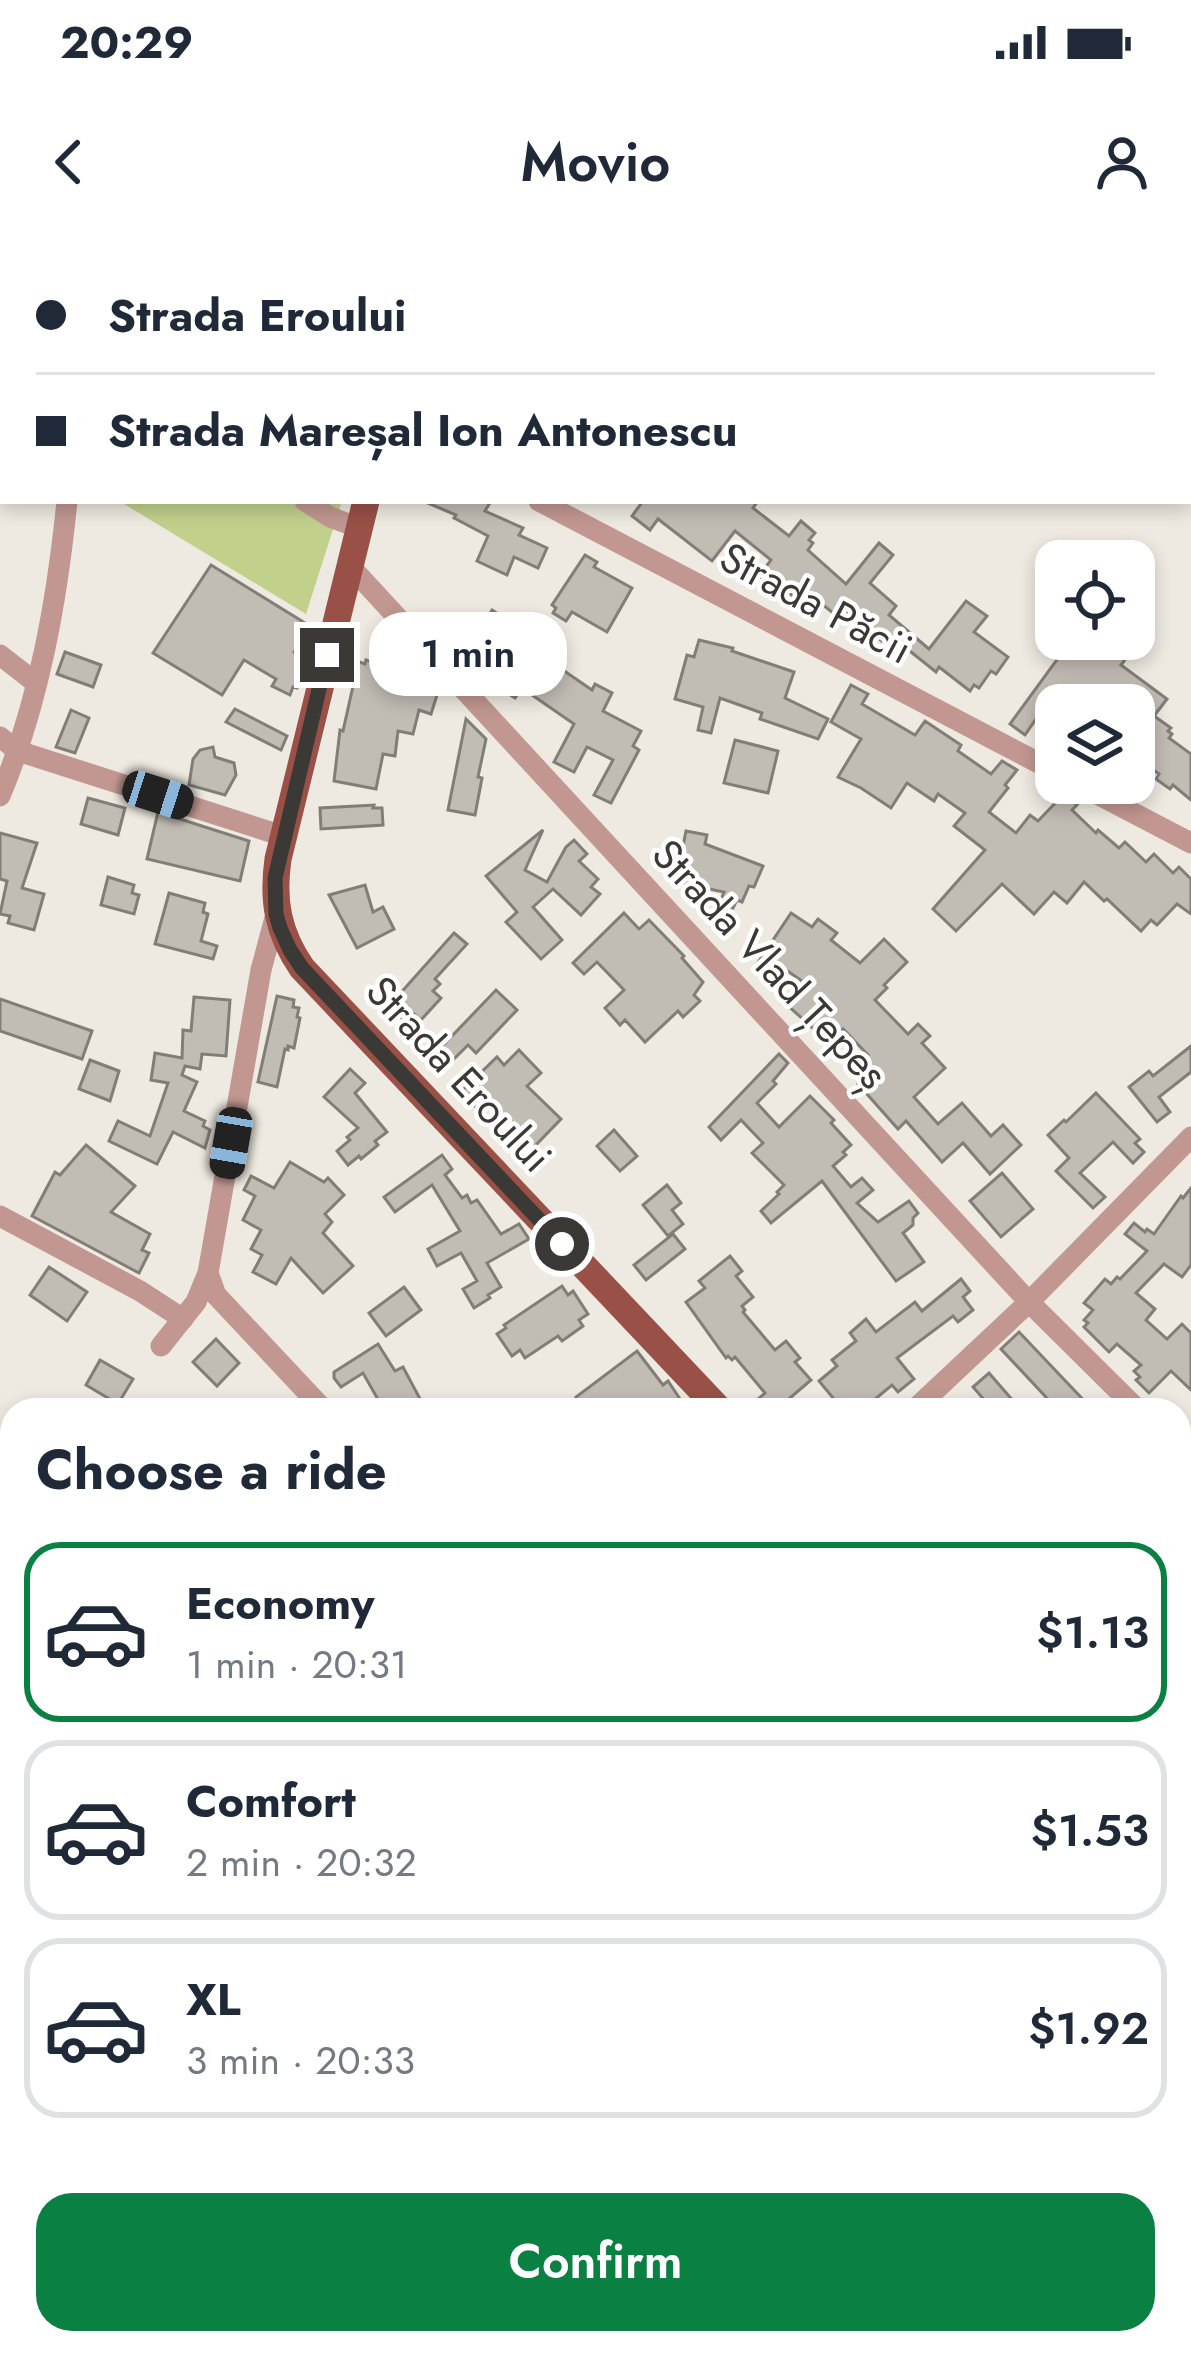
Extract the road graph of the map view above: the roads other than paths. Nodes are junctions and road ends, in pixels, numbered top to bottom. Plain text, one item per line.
1 (67, 504) edge
2 (309, 504) edge
3 (545, 504) edge
4 (362, 514) edge
5 (349, 565) junction
6 (0, 655) edge
7 (36, 683) junction
8 (9, 744) edge
9 (1035, 761) edge
10 (0, 796) edge
11 (1116, 804) edge
12 (283, 836) junction
13 (1191, 843) edge
14 (276, 914) junction
15 (1191, 1137) edge
16 (0, 1216) edge
17 (208, 1274) junction
18 (1029, 1302) junction
19 (183, 1319) junction
20 (161, 1346) dead end
21 (313, 1398) edge
22 (709, 1398) edge
23 (927, 1398) edge
24 (1126, 1398) edge

1 - 7 street
2 - 4 street
3 - 9 street, Strada Păcii
4 - 5 main road
5 - 12 main road
5 - 18 street, Strada Vlad Țepeș
6 - 7 street
7 - 8 street
8 - 10 street
8 - 12 street
11 - 13 street
12 - 14 main road
14 - 17 street
14 - 22 main road, Strada Eroului
15 - 18 street
16 - 19 street
17 - 19 street
17 - 21 street
18 - 23 street
18 - 24 street, Strada Vlad Țepeș
19 - 20 street

